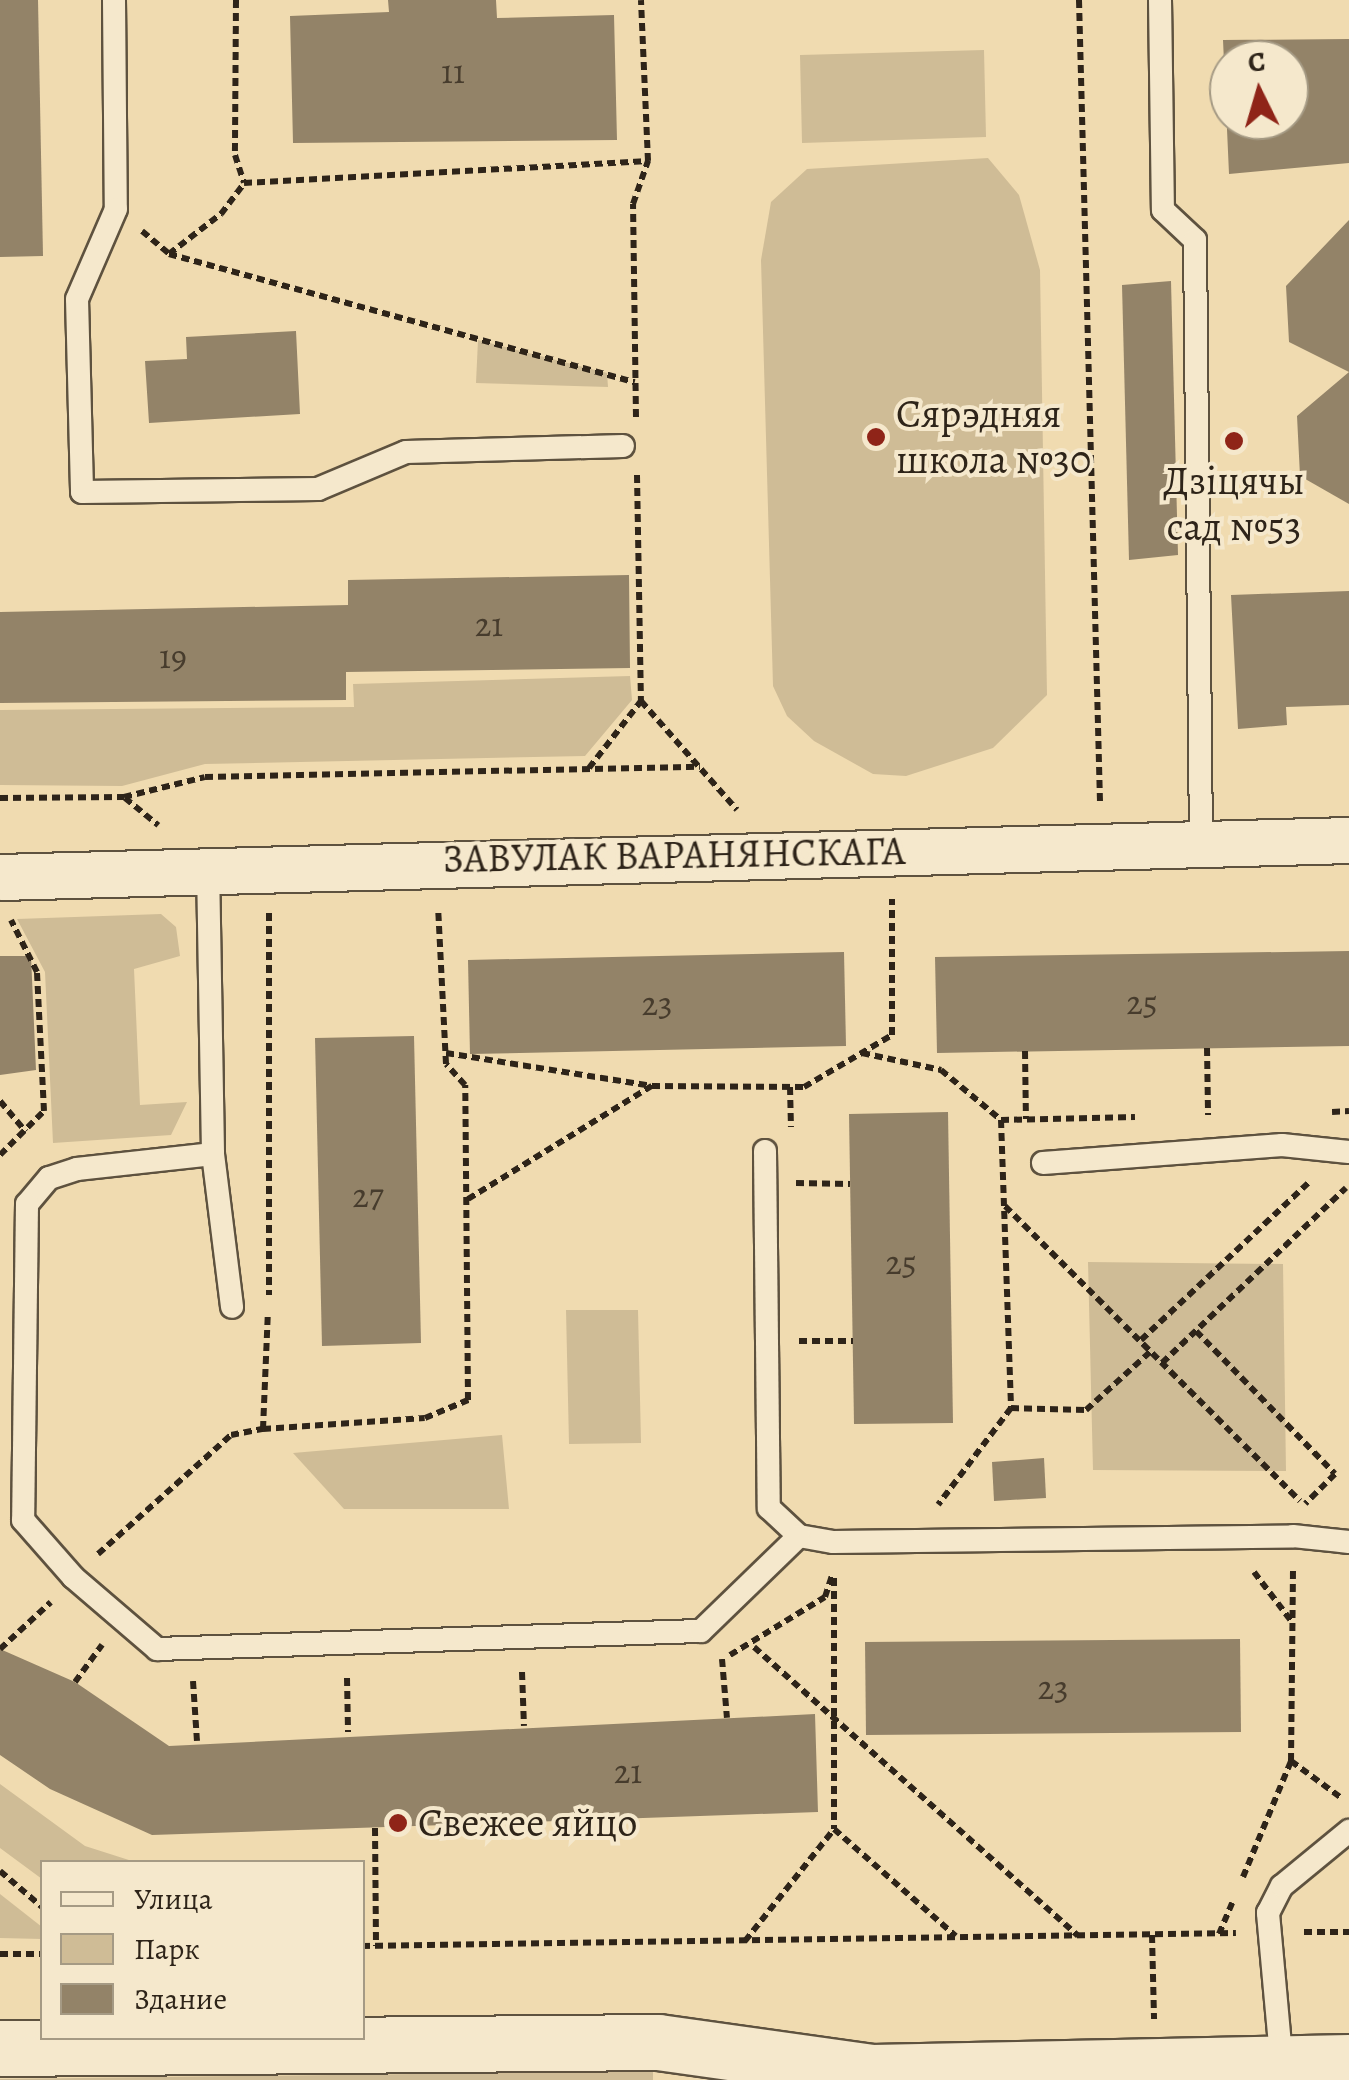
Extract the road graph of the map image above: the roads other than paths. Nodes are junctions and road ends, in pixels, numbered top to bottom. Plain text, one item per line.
1 (114, 0) edge
2 (1160, 0) edge
3 (623, 446) dead end
4 (1349, 840) edge
5 (1201, 846) junction
6 (208, 866) junction
7 (3, 894) edge
8 (765, 1151) dead end
9 (1349, 1152) edge
10 (212, 1154) junction
11 (1042, 1164) dead end
12 (232, 1307) dead end
13 (799, 1536) junction
14 (1349, 1542) edge
15 (1349, 1831) edge
16 (0, 2048) edge
17 (1349, 2062) edge
18 (1282, 2072) edge
19 (848, 2076) edge

1 - 3 lane
2 - 5 lane
4 - 5 street, ЗАВУЛАК ВАРАНЯНСКАГА
5 - 6 street, ЗАВУЛАК ВАРАНЯНСКАГА
6 - 7 street, ЗАВУЛАК ВАРАНЯНСКАГА
6 - 10 lane
8 - 13 lane
9 - 11 lane
10 - 12 lane
10 - 13 lane
13 - 14 lane
15 - 18 lane
16 - 19 main road
17 - 18 main road
18 - 19 main road

